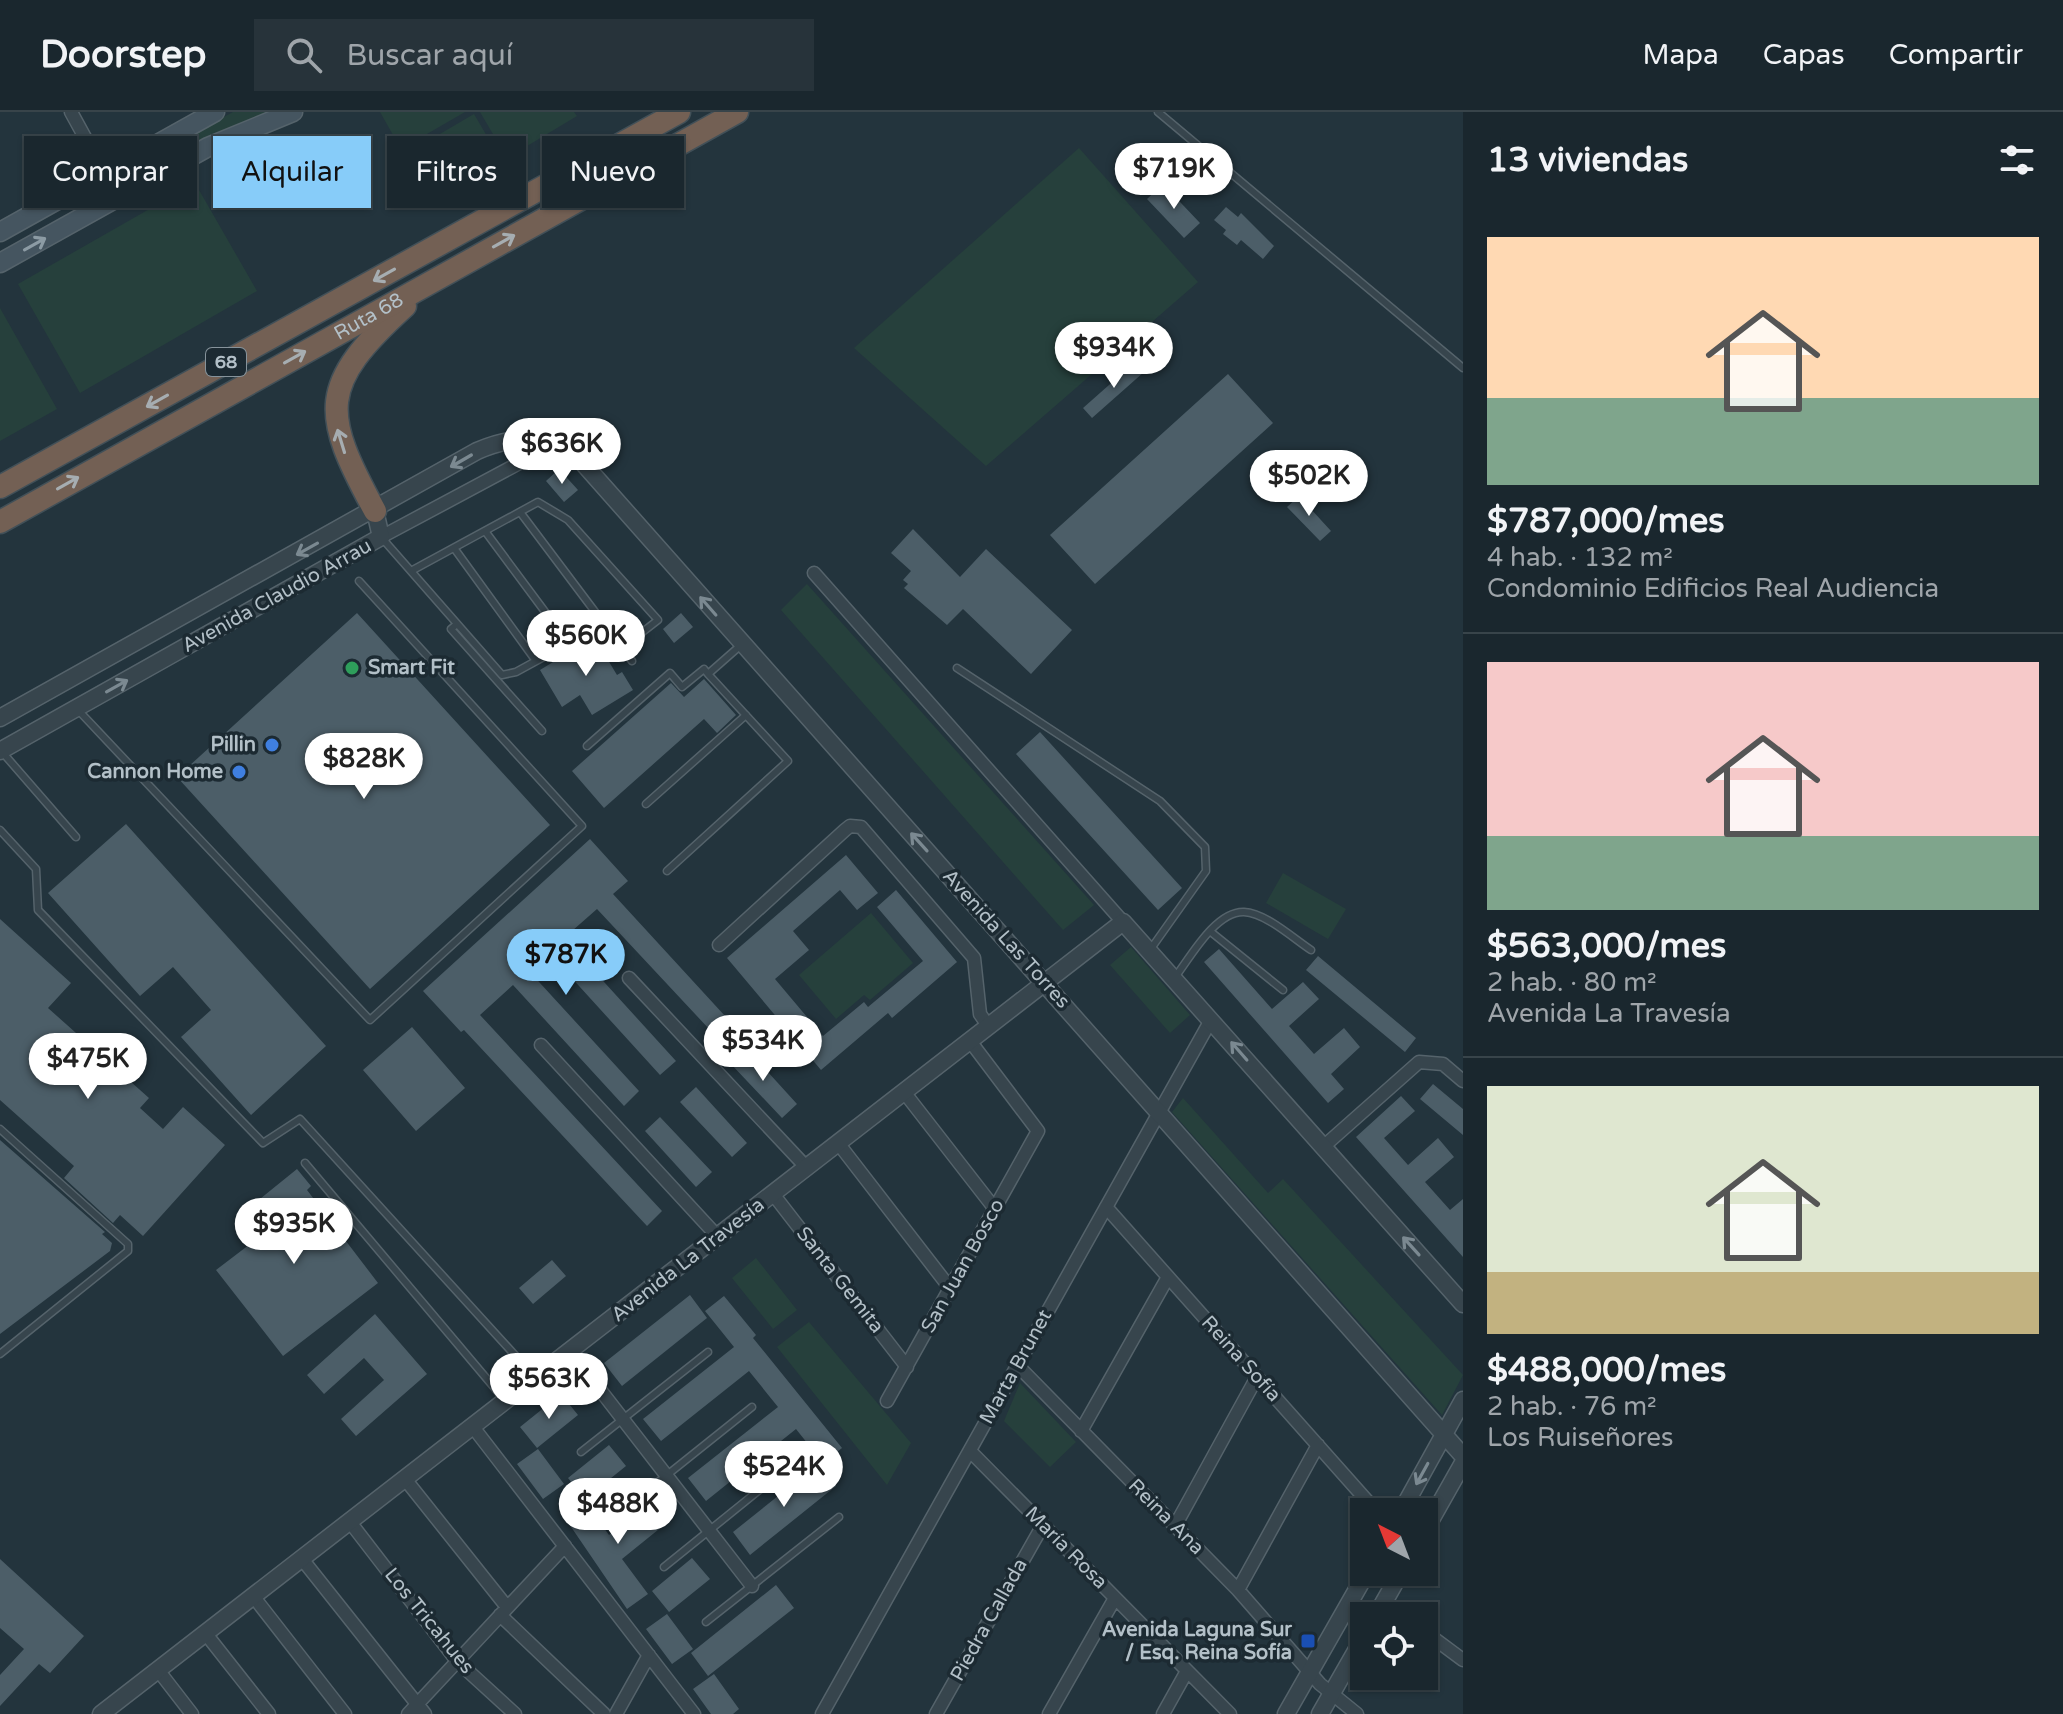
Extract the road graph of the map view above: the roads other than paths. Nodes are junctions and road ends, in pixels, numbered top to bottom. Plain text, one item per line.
1 (71, 112) edge
2 (215, 112) edge
3 (293, 112) edge
4 (679, 112) edge
5 (737, 112) edge
6 (1158, 112) edge
7 (84, 136) edge
8 (172, 136) edge
9 (44, 208) edge
10 (59, 208) edge
11 (69, 225) junction
12 (0, 232) edge
13 (0, 263) edge
14 (436, 279) junction
15 (1463, 368) edge
16 (535, 439) joint
17 (555, 444) junction
18 (0, 487) edge
19 (375, 511) junction
20 (520, 512) junction
21 (0, 522) edge
22 (485, 531) junction
23 (381, 537) junction
24 (454, 548) junction
25 (411, 571) junction
26 (814, 573) dead end
27 (359, 581) dead end
28 (457, 624) junction
29 (604, 624) junction
30 (569, 644) junction
31 (742, 644) junction
32 (622, 648) junction
33 (536, 661) junction
34 (632, 661) dead end
35 (957, 668) dead end
36 (708, 674) junction
37 (77, 708) junction
38 (746, 715) junction
39 (0, 718) edge
40 (542, 731) dead end
41 (587, 746) dead end
42 (0, 749) edge
43 (646, 804) dead end
44 (0, 830) edge
45 (76, 837) dead end
46 (667, 871) dead end
47 (1123, 922) junction
48 (1211, 932) junction
49 (719, 945) dead end
50 (1311, 950) dead end
51 (1149, 951) junction
52 (629, 978) dead end
53 (1174, 979) junction
54 (1045, 983) junction
55 (1283, 990) dead end
56 (1211, 1020) junction
57 (989, 1027) junction
58 (970, 1041) junction
59 (541, 1045) dead end
60 (1463, 1081) edge
61 (904, 1092) junction
62 (1160, 1110) junction
63 (0, 1129) edge
64 (838, 1143) junction
65 (1323, 1147) junction
66 (305, 1163) dead end
67 (807, 1168) junction
68 (773, 1194) junction
69 (1106, 1207) junction
70 (995, 1209) junction
71 (718, 1237) junction
72 (1168, 1277) junction
73 (950, 1288) junction
74 (1463, 1304) edge
75 (570, 1351) junction
76 (708, 1352) dead end
77 (0, 1354) edge
78 (1017, 1365) junction
79 (907, 1367) junction
80 (1257, 1377) junction
81 (536, 1378) junction
82 (1463, 1400) edge
83 (506, 1401) junction
84 (887, 1401) dead end
85 (752, 1407) dead end
86 (622, 1419) junction
87 (473, 1427) junction
88 (1081, 1431) junction
89 (1443, 1435) junction
90 (1318, 1445) junction
91 (970, 1451) junction
92 (581, 1452) dead end
93 (1463, 1456) edge
94 (794, 1462) dead end
95 (1463, 1463) edge
96 (666, 1476) junction
97 (405, 1479) junction
98 (1365, 1498) edge
99 (1409, 1498) edge
100 (1438, 1507) edge
101 (622, 1511) dead end
102 (839, 1517) dead end
103 (350, 1522) junction
104 (1043, 1525) junction
105 (1175, 1526) junction
106 (709, 1531) junction
107 (565, 1546) junction
108 (302, 1559) junction
109 (664, 1567) dead end
110 (752, 1586) junction
111 (1359, 1586) edge
112 (1393, 1586) edge
113 (1238, 1590) junction
114 (253, 1596) junction
115 (1115, 1598) junction
116 (1385, 1601) edge
117 (504, 1611) junction
118 (706, 1622) dead end
119 (206, 1634) junction
120 (1438, 1641) edge
121 (649, 1655) junction
122 (1463, 1660) edge
123 (457, 1661) junction
124 (1350, 1661) edge
125 (158, 1670) junction
126 (1187, 1671) junction
127 (1310, 1672) junction
128 (1331, 1694) junction
129 (416, 1711) edge
130 (107, 1712) edge
131 (192, 1714) edge
132 (269, 1714) edge
133 (345, 1714) edge
134 (515, 1714) edge
135 (604, 1714) edge
136 (616, 1714) edge
137 (694, 1714) edge
138 (822, 1714) edge
139 (936, 1714) edge
140 (1049, 1714) edge
141 (1163, 1714) edge
142 (1230, 1714) edge
143 (1286, 1714) edge
144 (1320, 1714) edge
145 (1357, 1714) edge

1 - 7 street
2 - 8 main road
3 - 11 main road
4 -> 18 highway, Ruta 68 / 68
14 -> 5 highway, Ruta 68 / 68
6 - 15 lane
9 - 12 main road
10 - 11 main road
13 -> 11 main road
19 -> 14 highway
21 -> 14 highway, Ruta 68 / 68
16 - 17 street, Avenida Las Torres
16 -> 19 street, Avenida Claudio Arrau
17 - 23 street, Avenida Claudio Arrau
31 -> 17 street, Avenida Las Torres
19 - 23 street
19 -> 39 street, Avenida Claudio Arrau
20 - 22 lane
20 - 29 lane
20 - 32 lane
22 - 24 lane
22 - 30 lane
23 - 25 lane
37 -> 23 street, Avenida Claudio Arrau
24 - 25 lane
24 - 33 lane
25 - 28 lane
26 - 47 street
27 - 37 lane
28 - 33 lane
28 - 40 lane
29 - 30 lane
29 - 32 lane
30 - 33 lane
31 - 36 lane
54 -> 31 street, Avenida Las Torres
32 - 34 lane
35 - 51 lane
36 - 38 lane
36 - 41 lane
37 - 42 street, Avenida Claudio Arrau
38 - 43 lane
38 - 46 lane
42 - 45 lane
44 - 81 lane
47 - 51 street
47 - 54 street, Avenida La Travesía
48 - 50 lane
48 - 53 lane
48 - 55 lane
49 - 57 street
51 - 53 street
52 - 67 street
53 - 56 street
54 - 57 street, Avenida La Travesía
54 - 62 street, Avenida Las Torres
56 - 62 street, Marta Brunet
65 -> 56 street
57 - 58 street, Avenida La Travesía
58 - 61 street, Avenida La Travesía
58 - 70 street, San Juan Bosco
59 - 71 street
60 - 65 street
61 - 64 street, Avenida La Travesía
61 - 70 street
62 - 69 street, Marta Brunet
62 - 89 street, Avenida Las Torres
63 - 77 lane
64 - 67 street, Avenida La Travesía
64 - 73 street
74 -> 65 street
66 - 83 lane
67 - 68 street, Avenida La Travesía
68 - 71 street, Avenida La Travesía
68 - 79 street, Santa Gemita
69 - 72 street, Reina Sofía
69 - 78 street, Marta Brunet
70 - 73 street, San Juan Bosco
71 - 75 street, Avenida La Travesía
72 - 80 street, Reina Sofía
72 - 88 street
73 - 79 street, San Juan Bosco
75 - 81 street, Avenida La Travesía
75 - 86 street
76 - 86 lane
78 - 88 street, Reina Ana
78 - 91 street, Marta Brunet
79 - 84 street, San Juan Bosco
80 - 90 street, Reina Sofía
80 - 105 street
81 - 83 street, Avenida La Travesía
82 - 89 street
83 - 87 street, Avenida La Travesía
85 - 96 lane
86 - 92 lane
86 - 96 street
87 - 97 street, Avenida La Travesía
87 - 107 street
88 - 105 street, Reina Ana
89 - 93 street, Avenida Las Torres
89 -> 99 street
90 - 98 street, Reina Sofía
90 - 113 street
91 - 104 street, María Rosa
91 - 138 street, Marta Brunet
94 - 106 lane
95 - 100 street
96 - 101 lane
96 - 106 street
97 - 103 street, Avenida La Travesía
97 - 117 street
102 - 110 lane
103 - 108 street, Avenida La Travesía
103 - 123 street, Los Tricahues
104 - 115 street, María Rosa
104 - 139 street, Piedra Callada
105 - 113 street, Reina Ana
106 - 109 lane
106 - 110 street
107 - 117 street
107 - 121 street
108 - 114 street, Avenida La Travesía
108 - 129 street
110 - 118 lane
111 - 127 street
112 - 116 street
113 - 127 street, Reina Ana
114 - 119 street, Avenida La Travesía
114 - 133 street
115 - 126 street, María Rosa
115 - 140 street
117 - 123 street
117 - 135 street
119 - 125 street, Avenida La Travesía
119 - 132 street
120 - 122 street
121 - 136 street
121 - 137 street
123 - 129 street
123 - 134 street, Los Tricahues
124 - 128 street
125 - 130 street, Avenida La Travesía
125 - 131 street
126 - 141 street
126 - 142 street, María Rosa
127 - 128 street, Reina Ana
127 - 143 street
128 - 144 street
128 - 145 street, Reina Ana

